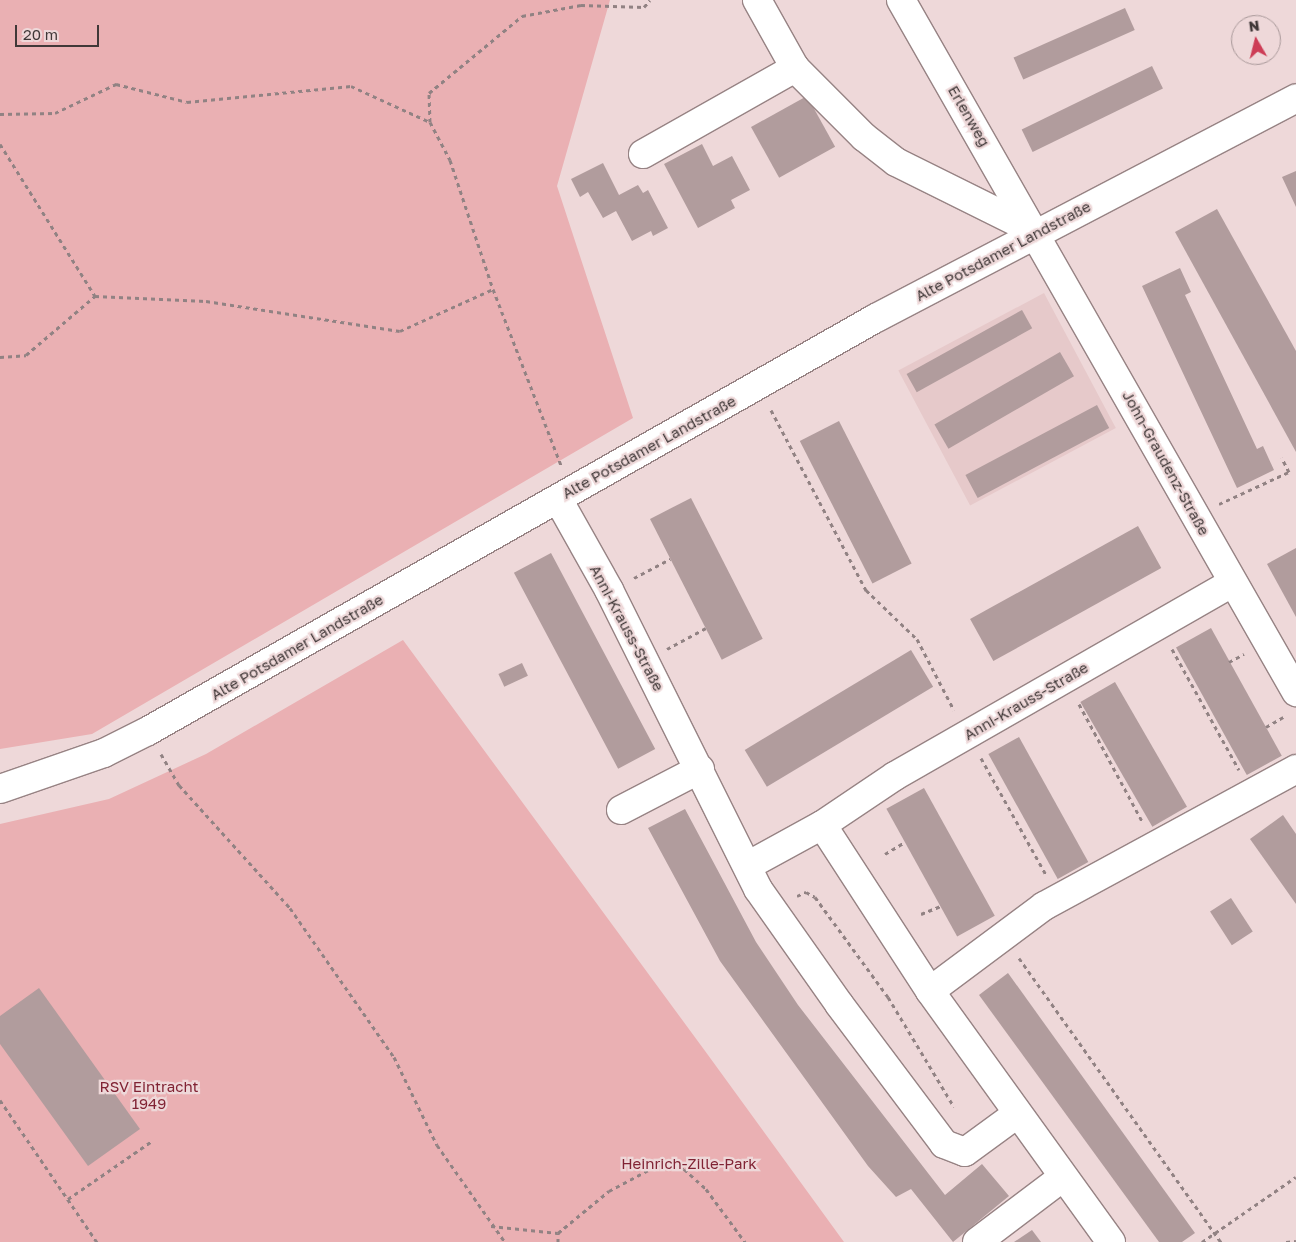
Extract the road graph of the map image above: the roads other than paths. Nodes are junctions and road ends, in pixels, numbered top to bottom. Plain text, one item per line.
1 (757, 0) edge
2 (901, 0) edge
3 (795, 68) junction
4 (1296, 98) edge
5 (643, 154) dead end
6 (1037, 232) junction
7 (564, 495) junction
8 (1232, 583) junction
9 (1296, 692) edge
10 (700, 769) junction
11 (1296, 769) edge
12 (0, 789) edge
13 (621, 810) dead end
14 (822, 825) junction
15 (748, 865) junction
16 (930, 990) junction
17 (1017, 1114) junction
18 (1063, 1177) junction
19 (977, 1242) edge
20 (1112, 1242) edge

1 - 3 street
2 - 6 street, Erlenweg
3 - 5 street
3 - 6 street
4 - 6 street, Alte Potsdamer Landstraße
6 - 7 street, Alte Potsdamer Landstraße
6 - 8 street, John-Graudenz-Straße
7 - 10 street, Anni-Krauss-Straße
7 - 12 street, Alte Potsdamer Landstraße
8 - 9 street, John-Graudenz-Straße
8 - 14 street, Anni-Krauss-Straße
10 - 13 street
10 - 15 street, Anni-Krauss-Straße
11 - 16 street
14 - 15 street, Anni-Krauss-Straße
14 - 16 street
15 - 17 street, Anni-Krauss-Straße
16 - 17 street
17 - 18 street
18 - 19 street
18 - 20 street

